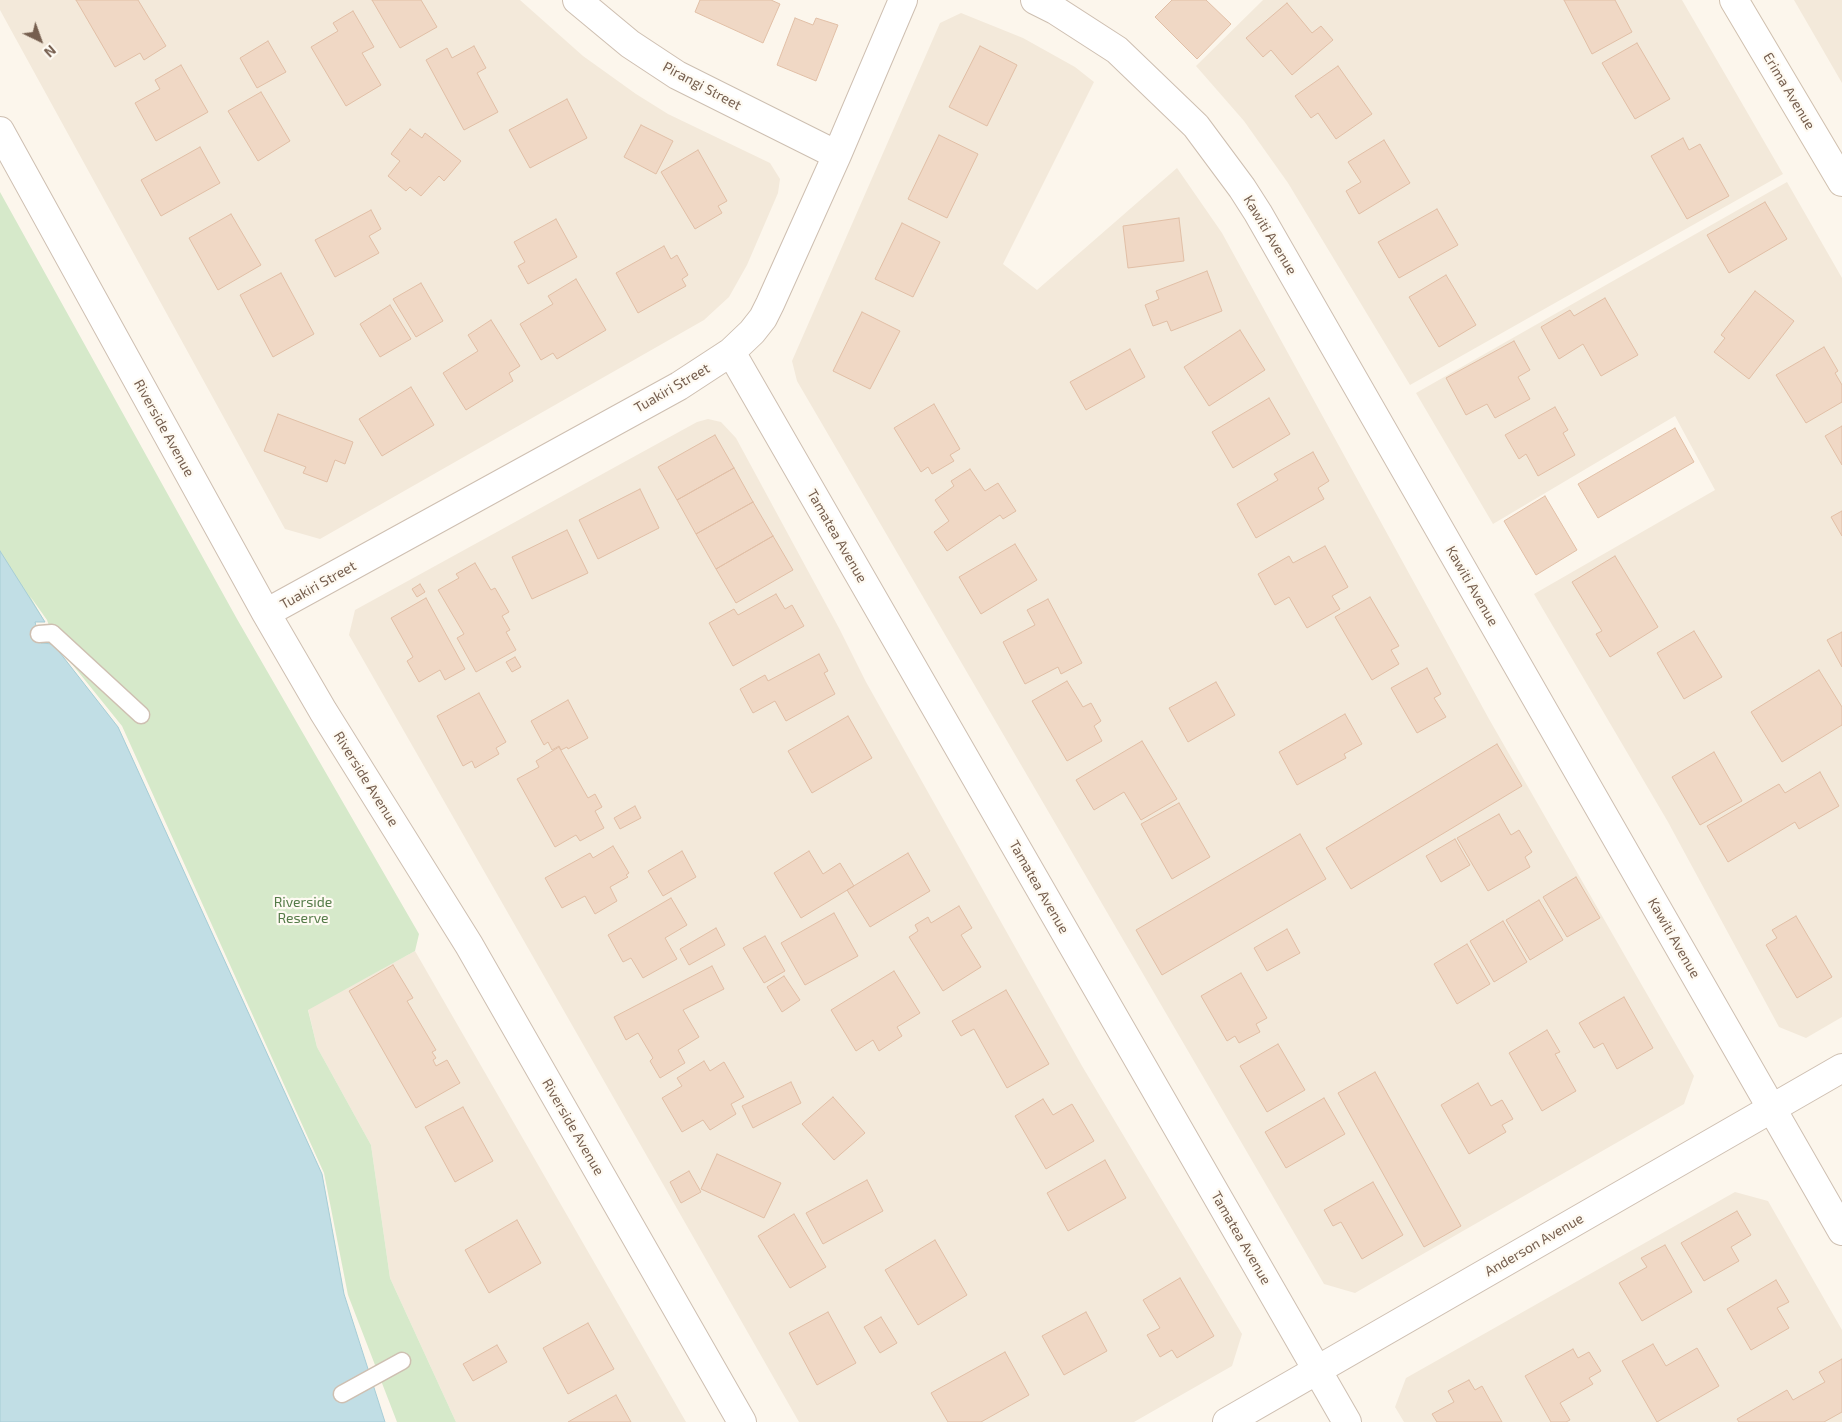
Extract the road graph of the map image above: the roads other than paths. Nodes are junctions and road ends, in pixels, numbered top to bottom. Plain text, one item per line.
1 (577, 0) edge
2 (903, 0) edge
3 (1035, 0) edge
4 (1734, 0) edge
5 (0, 131) edge
6 (837, 155) junction
7 (1842, 182) edge
8 (731, 352) junction
9 (266, 613) junction
10 (40, 634) dead end
11 (142, 715) dead end
12 (1842, 1068) edge
13 (1772, 1108) junction
14 (1842, 1231) edge
15 (402, 1361) dead end
16 (1316, 1370) junction
17 (342, 1394) dead end
18 (742, 1422) edge
19 (1227, 1422) edge
20 (1347, 1422) edge

1 - 6 street, Pirangi Street
2 - 6 street, Tuakiri Street
3 - 13 street, Kawiti Avenue
4 - 7 street, Erima Avenue
5 - 9 street, Riverside Avenue
6 - 8 street, Tuakiri Street
8 - 9 street, Tuakiri Street
8 - 16 street, Tamatea Avenue
9 - 18 street, Riverside Avenue
10 - 11 lane
12 - 13 street, Anderson Avenue
13 - 14 street, Kawiti Avenue
13 - 16 street, Anderson Avenue
15 - 17 lane
16 - 19 street, Anderson Avenue
16 - 20 street, Tamatea Avenue

